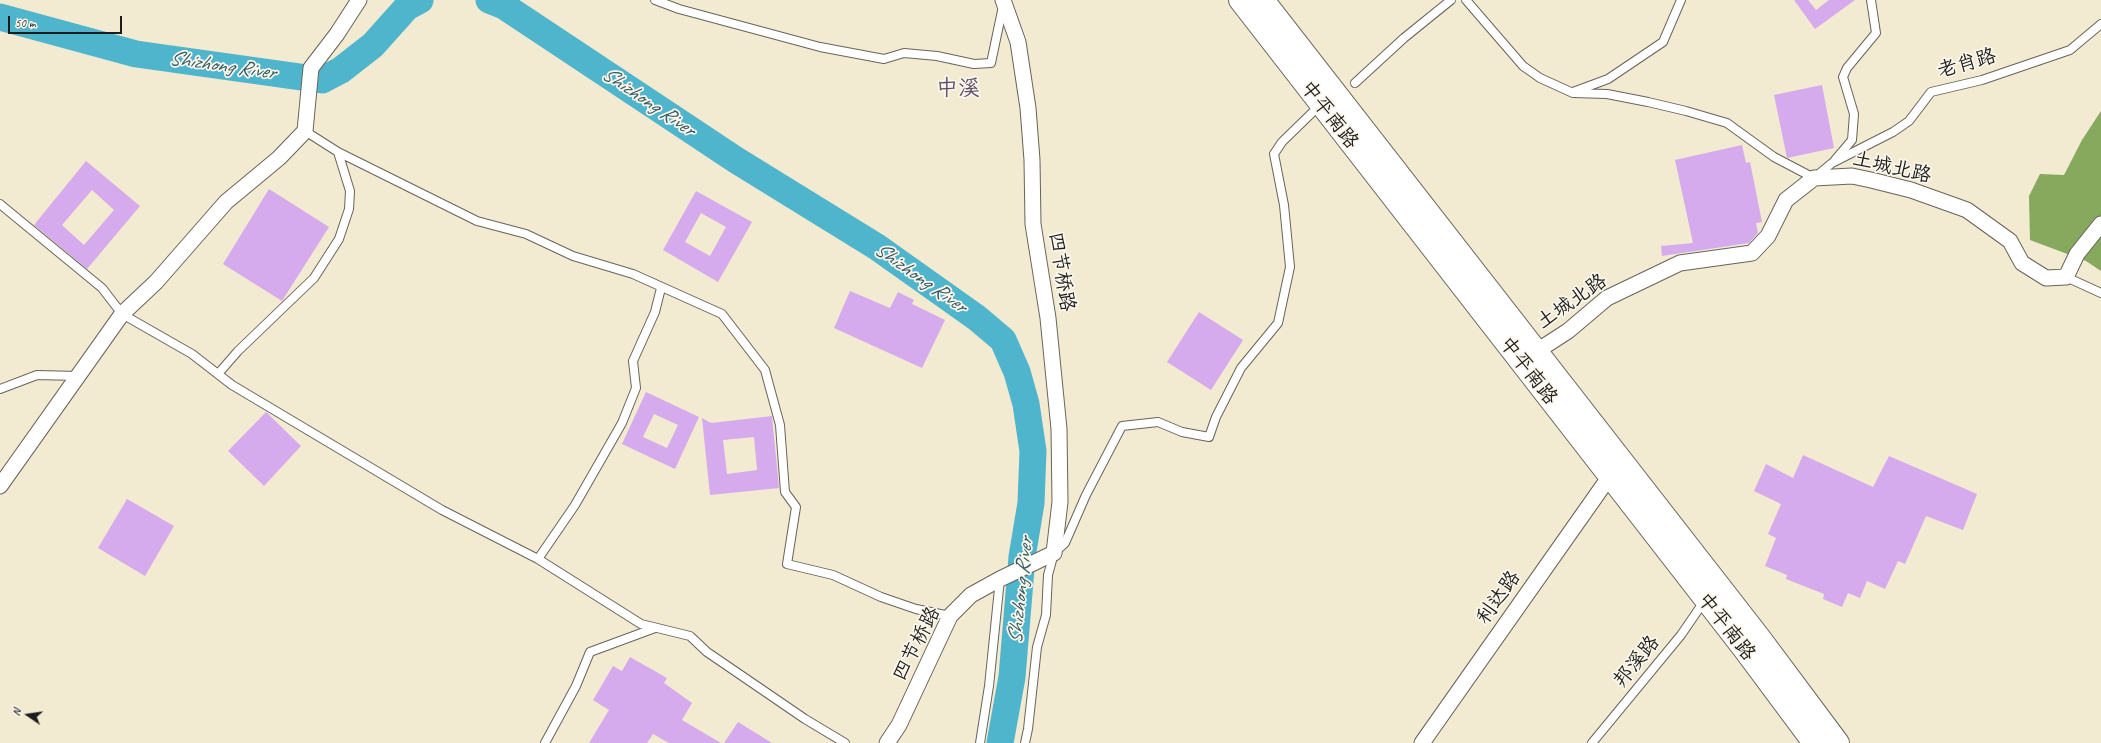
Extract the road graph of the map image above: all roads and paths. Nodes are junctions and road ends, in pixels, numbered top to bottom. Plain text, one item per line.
1 (359, 0) edge
2 (655, 0) edge
3 (1240, 0) edge
4 (1263, 0) edge
5 (1451, 0) edge
6 (1466, 0) edge
7 (1681, 0) edge
8 (1871, 0) edge
9 (1003, 1) edge
10 (2101, 24) edge
11 (1355, 83) dead end
12 (1573, 93) junction
13 (1321, 104) junction
14 (305, 131) junction
15 (338, 152) junction
16 (1832, 163) junction
17 (1814, 178) junction
18 (0, 204) edge
19 (2101, 224) edge
20 (2066, 278) junction
21 (661, 288) junction
22 (2101, 293) edge
23 (122, 314) junction
24 (1537, 351) junction
25 (218, 374) junction
26 (78, 376) junction
27 (0, 389) edge
28 (1610, 476) junction
29 (0, 486) edge
30 (1054, 553) junction
31 (538, 559) junction
32 (1000, 579) junction
33 (1706, 600) junction
34 (950, 616) junction
35 (655, 628) junction
36 (545, 743) edge
37 (845, 743) edge
38 (887, 743) edge
39 (980, 743) edge
40 (1025, 743) edge
41 (1422, 743) edge
42 (1592, 743) edge
43 (1814, 743) edge
44 (1838, 743) edge

1 - 14 street
2 - 9 lane
3 - 13 highway, 中平南路
4 - 24 highway
5 - 11 lane
6 - 12 lane
7 - 12 lane
8 - 16 lane
9 - 30 street, 四节桥路
10 - 16 lane, 老肖路
12 - 17 lane
13 - 28 highway, 中平南路
13 - 30 lane
14 - 15 lane
14 - 23 street
15 - 21 lane
15 - 25 lane
16 - 17 lane, 老肖路
17 - 20 street, 土城北路
17 - 24 street, 土城北路
18 - 23 lane
19 - 20 street
20 - 22 lane
21 - 31 lane
21 - 34 lane
23 - 25 lane
23 - 26 street
24 - 44 highway
25 - 31 lane
26 - 27 lane
26 - 29 street
28 - 33 highway, 中平南路
28 - 41 street, 利达路
30 - 32 street, 四节桥路
30 - 40 lane
31 - 35 lane
32 - 34 street, 四节桥路
32 - 39 lane
33 - 42 lane, 邦溪路
33 - 43 highway, 中平南路
34 - 38 street, 四节桥路
35 - 36 lane
35 - 37 lane

